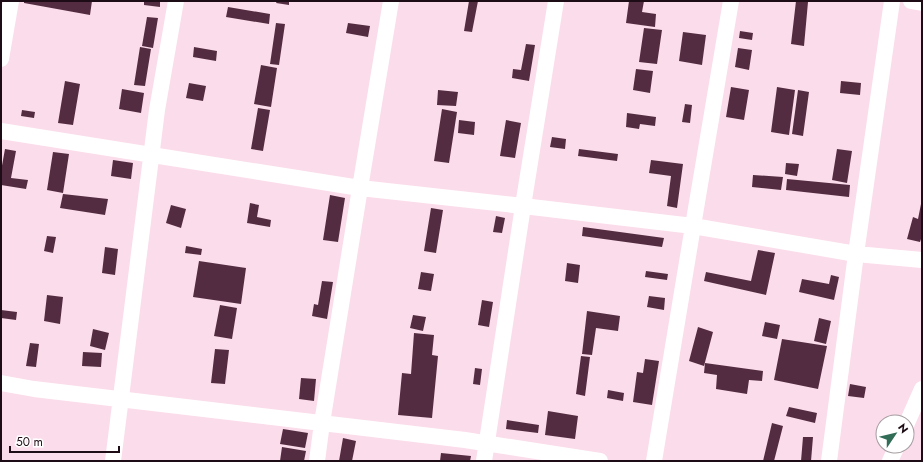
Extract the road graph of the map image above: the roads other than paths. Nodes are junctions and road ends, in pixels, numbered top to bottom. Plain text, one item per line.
1 (10, 1) edge
2 (176, 1) edge
3 (391, 1) edge
4 (556, 1) edge
5 (731, 1) edge
6 (892, 1) edge
7 (911, 1) edge
8 (922, 3) edge
9 (1, 59) edge
10 (1, 131) edge
11 (152, 154) junction
12 (360, 188) junction
13 (523, 206) junction
14 (693, 226) junction
15 (856, 254) junction
16 (922, 260) edge
17 (1, 383) edge
18 (922, 390) edge
19 (120, 399) junction
20 (911, 414) edge
21 (322, 423) junction
22 (487, 443) junction
23 (113, 461) edge
24 (318, 461) edge
25 (484, 461) edge
26 (600, 461) edge
27 (654, 461) edge
28 (828, 461) edge

1 - 9 street
2 - 11 street
3 - 12 street
4 - 13 street
5 - 14 street
6 - 15 street
7 - 8 street
10 - 11 street
11 - 12 street
11 - 19 street
12 - 13 street
12 - 21 street
13 - 14 street
13 - 22 street
14 - 15 street
14 - 27 street
15 - 16 street
15 - 28 street
17 - 19 street
18 - 20 street
19 - 21 street
19 - 23 street
21 - 22 street
21 - 24 street
22 - 25 street
22 - 26 street

